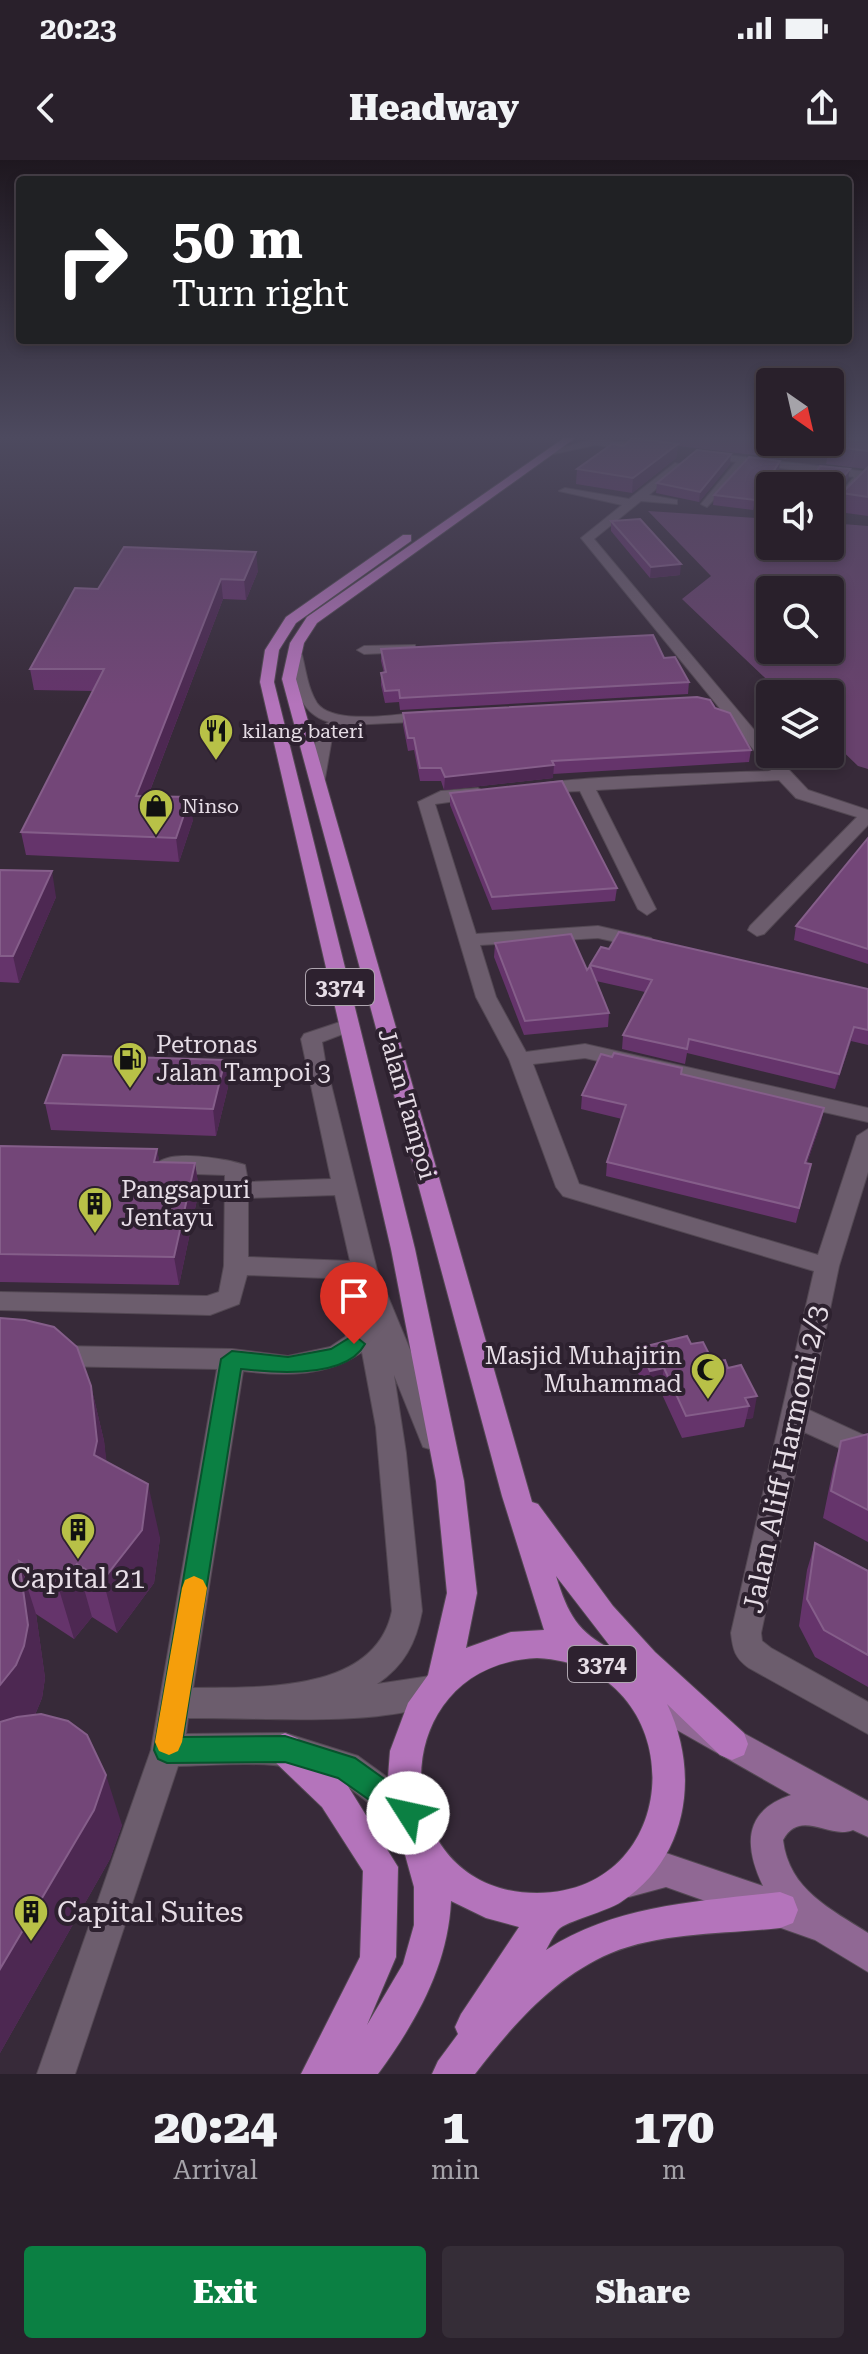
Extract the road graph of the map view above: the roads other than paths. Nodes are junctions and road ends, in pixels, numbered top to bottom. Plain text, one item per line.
1 (432, 525) edge
2 (442, 525) edge
3 (604, 525) edge
4 (422, 648) edge
5 (364, 650) dead end
6 (295, 655) junction
7 (449, 715) edge
8 (347, 721) junction
9 (783, 775) junction
10 (317, 778) junction
11 (585, 784) junction
12 (868, 815) edge
13 (647, 909) dead end
14 (757, 930) dead end
15 (470, 940) junction
16 (657, 945) edge
17 (349, 1025) junction
18 (520, 1059) junction
19 (868, 1115) edge
20 (868, 1136) edge
21 (143, 1165) edge
22 (344, 1187) junction
23 (237, 1190) junction
24 (236, 1266) junction
25 (827, 1266) junction
26 (365, 1270) junction
27 (0, 1301) edge
28 (367, 1321) junction
29 (0, 1355) edge
30 (232, 1359) junction
31 (795, 1416) junction
32 (868, 1450) edge
33 (450, 1481) junction
34 (516, 1496) junction
35 (586, 1655) junction
36 (437, 1684) junction
37 (633, 1687) junction
38 (293, 1699) junction
39 (175, 1703) junction
40 (868, 1719) edge
41 (732, 1744) junction
42 (285, 1749) junction
43 (167, 1750) junction
44 (868, 1821) edge
45 (412, 1823) junction
46 (629, 1880) junction
47 (780, 1910) junction
48 (550, 1911) junction
49 (825, 1926) junction
50 (868, 1954) edge
51 (56, 2074) edge
52 (320, 2074) edge
53 (355, 2074) edge
54 (444, 2074) edge
55 (451, 2074) edge

1 - 17 main road, Jalan Tampoi / 3374
2 - 6 main road, Jalan Tampoi / 3374
3 - 9 street
4 - 5 street
6 - 8 street
6 - 10 main road, Jalan Tampoi / 3374
7 - 8 street
8 - 10 street
9 - 11 street
9 - 12 street
10 - 34 main road, Jalan Tampoi / 3374
11 - 13 street
11 - 15 street
12 - 14 street
15 - 16 street
15 - 18 street
17 - 22 street
17 - 33 main road, Jalan Tampoi / 3374
18 - 19 street
18 - 25 street
20 - 25 street, Jalan Aliff Harmoni 2/3
21 - 23 street
22 - 23 street
22 - 26 street
23 - 24 street
24 - 26 street
24 - 27 street
25 - 31 street, Jalan Aliff Harmoni 2/3
26 - 28 street
26 - 33 street
28 - 30 street
28 - 38 street
29 - 30 street
30 - 39 street
31 - 32 street
31 - 40 street, Jalan Aliff Harmoni 2/3
33 - 36 main road, Jalan Tampoi / 3374
34 - 35 main road, Jalan Tampoi / 3374
34 - 41 main road
35 - 36 main road, 3374
35 - 37 main road, 3374
36 - 38 street
36 - 45 main road, 3374
37 - 41 main road
37 - 46 main road, 3374
38 - 39 street
39 - 43 street
41 - 44 main road
42 - 43 street
42 - 45 street
42 - 52 main road
43 - 51 street
44 - 49 main road
45 - 48 main road, 3374
45 - 53 main road, 3374
46 - 47 main road
46 - 48 main road, 3374
47 - 49 main road
47 - 55 main road
48 - 54 main road
49 - 50 main road

